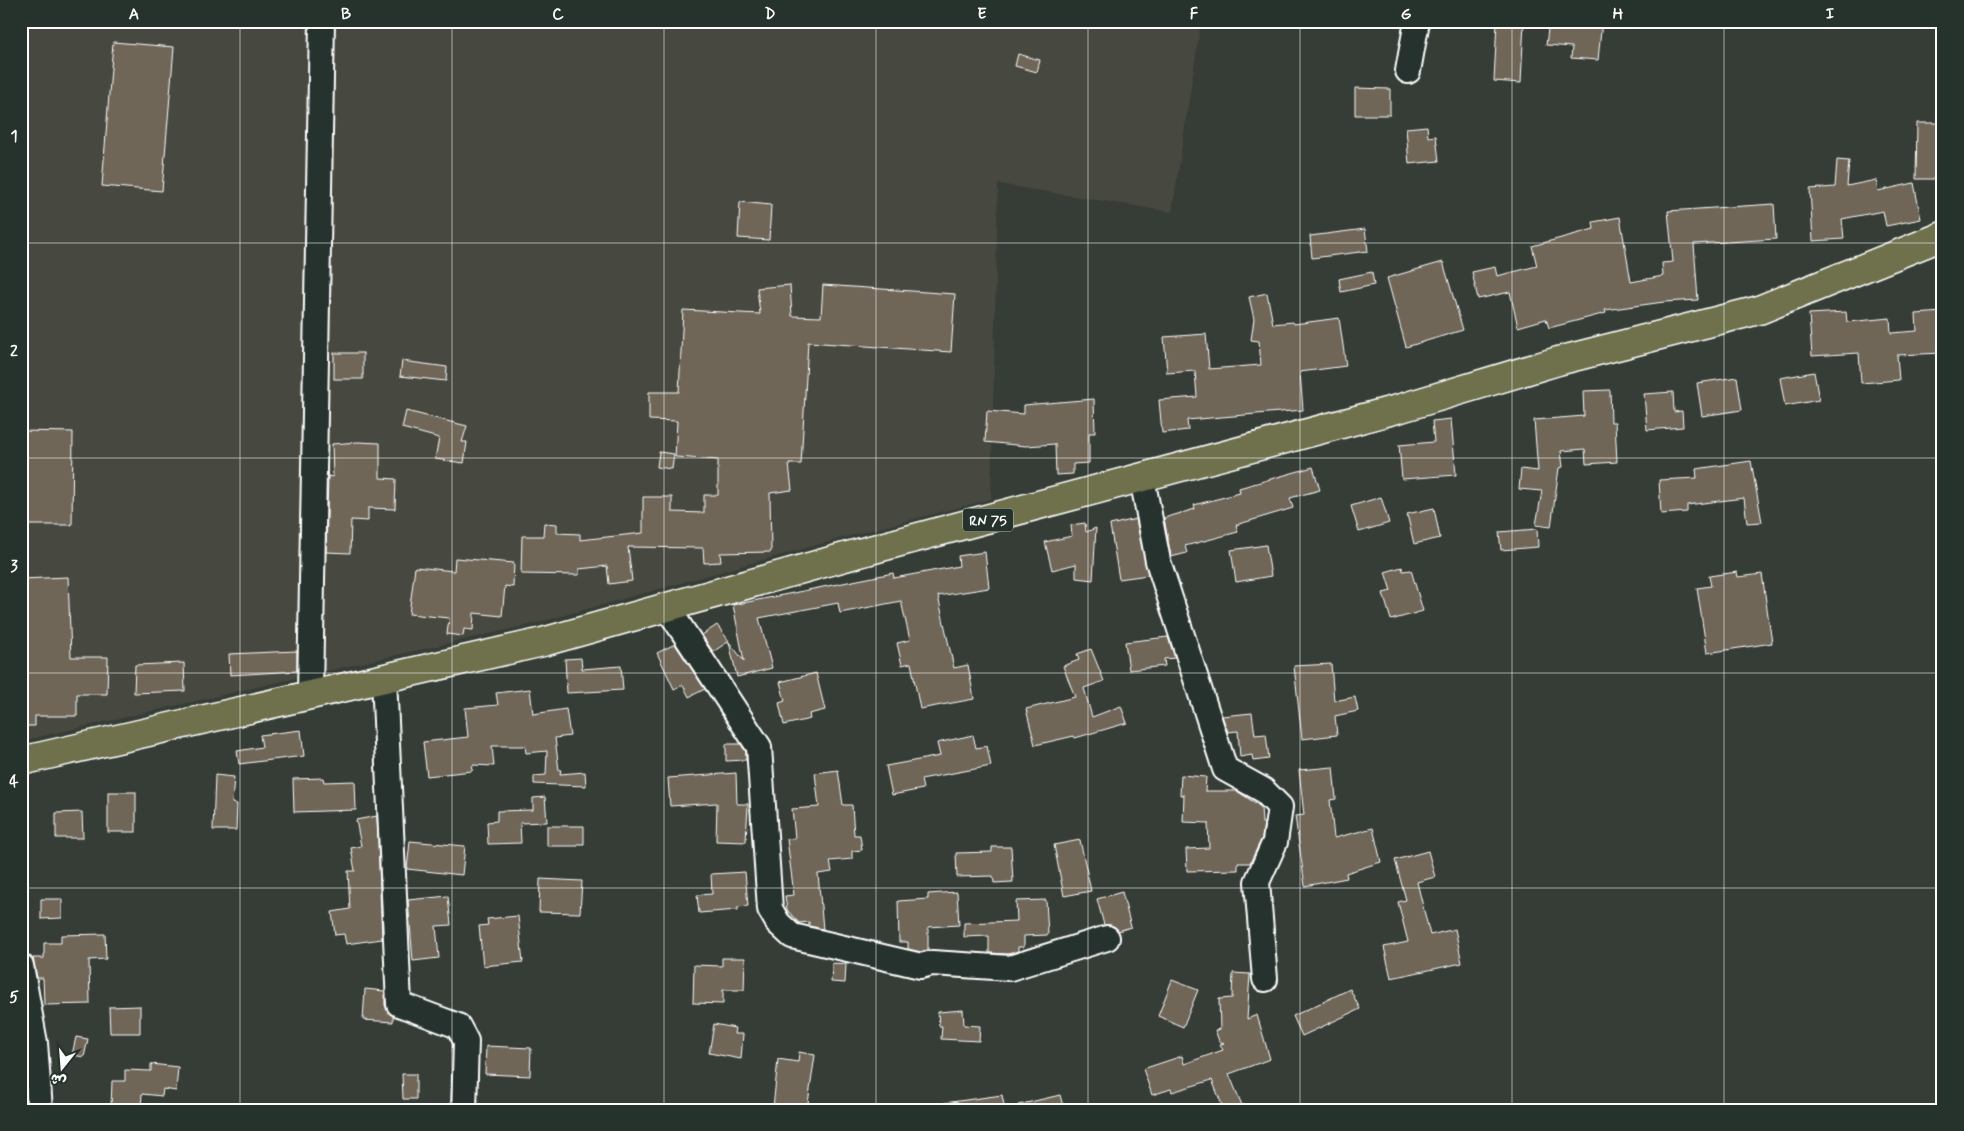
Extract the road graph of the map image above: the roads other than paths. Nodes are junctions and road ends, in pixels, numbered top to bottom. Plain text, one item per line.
1 (322, 21) edge
2 (1417, 21) edge
3 (1408, 71) dead end
4 (1943, 236) edge
5 (1142, 478) junction
6 (667, 607) junction
7 (384, 678) junction
8 (310, 694) junction
9 (21, 761) edge
10 (1107, 938) dead end
11 (21, 966) edge
12 (1265, 980) dead end
13 (28, 1044) edge
14 (34, 1108) edge
15 (464, 1110) edge

1 - 8 street
2 - 3 street
4 - 5 main road, RN 75
5 - 6 main road, RN 75
5 - 12 street
6 - 7 main road, RN 75
6 - 10 street
7 - 8 main road, RN 75
7 - 15 street
8 - 9 main road, RN 75
11 - 13 street
13 - 14 street

